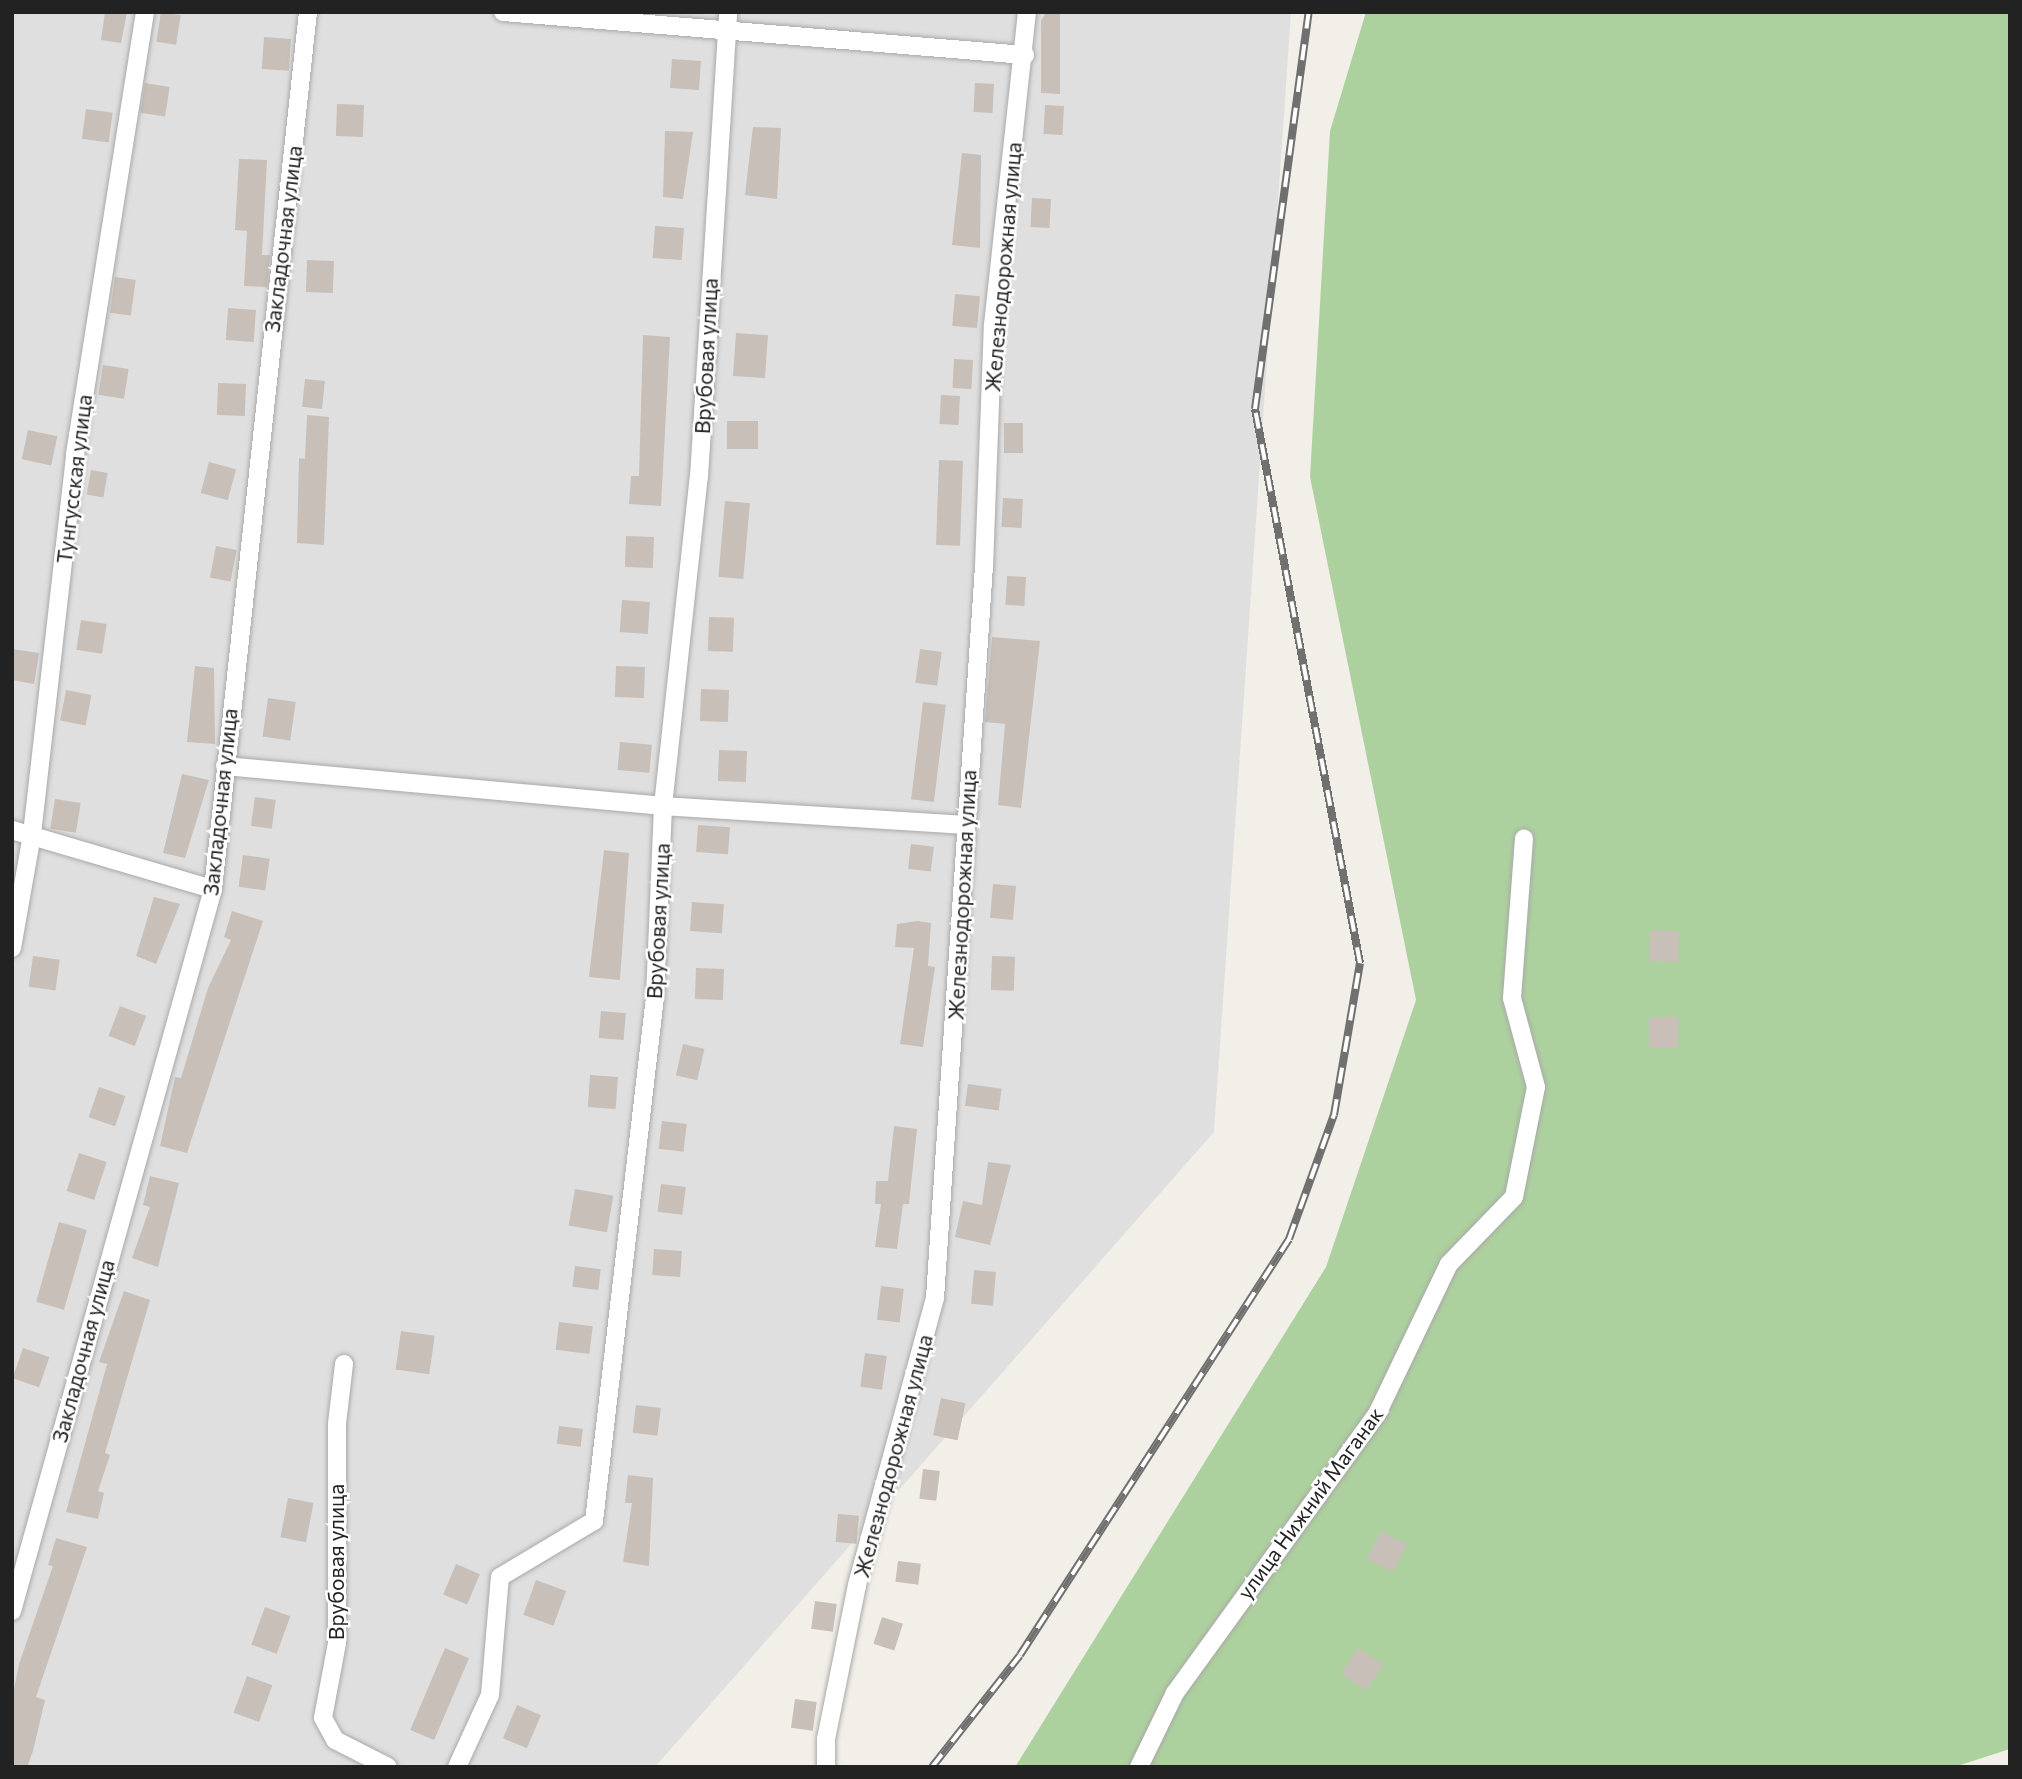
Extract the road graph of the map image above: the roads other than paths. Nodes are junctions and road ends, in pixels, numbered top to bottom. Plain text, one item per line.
1 (145, 12) edge
2 (308, 12) edge
3 (503, 12) edge
4 (1027, 12) edge
5 (727, 21) edge
6 (1025, 55) junction
7 (225, 766) junction
8 (663, 806) junction
9 (965, 825) junction
10 (12, 830) edge
11 (32, 834) junction
12 (1524, 838) dead end
13 (214, 889) junction
14 (12, 948) edge
15 (344, 1363) dead end
16 (12, 1611) edge
17 (388, 1767) edge
18 (457, 1767) edge
19 (826, 1767) edge
20 (1139, 1767) edge

1 - 11 street, Тунгусская улица
2 - 7 street, Закладочная улица
3 - 5 street
4 - 6 street, Железнодорожная улица
5 - 6 street
5 - 8 street, Врубовая улица
6 - 9 street, Железнодорожная улица
7 - 8 street
7 - 13 street, Закладочная улица
8 - 9 street
8 - 18 street, Врубовая улица
9 - 19 street, Железнодорожная улица
10 - 11 street
11 - 13 street
11 - 14 street, Тунгусская улица
12 - 20 street, улица Нижний Маганак
13 - 16 street, Закладочная улица
15 - 17 street, Врубовая улица

